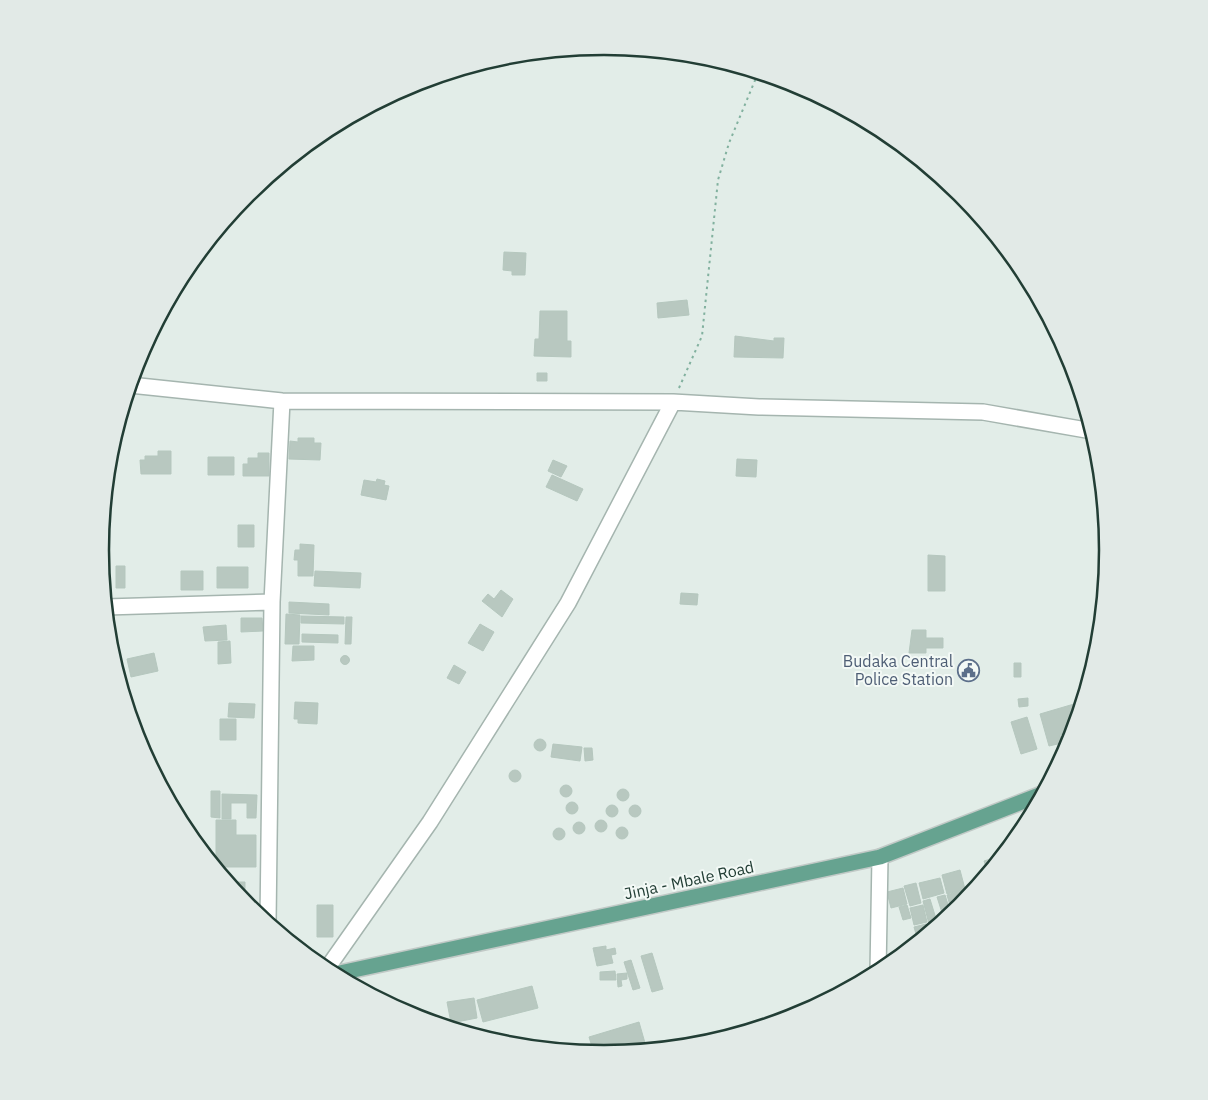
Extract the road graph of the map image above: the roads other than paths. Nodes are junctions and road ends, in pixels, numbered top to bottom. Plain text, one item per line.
1 (137, 385) edge
2 (282, 401) junction
3 (673, 402) junction
4 (1084, 430) edge
5 (272, 602) junction
6 (112, 606) edge
7 (1033, 797) edge
8 (880, 857) junction
9 (268, 913) edge
10 (331, 963) edge
11 (878, 963) edge
12 (345, 972) edge

1 - 2 street
2 - 3 street
2 - 5 street
3 - 4 street
3 - 10 street
5 - 6 street
5 - 9 street
7 - 8 main road, Jinja - Mbale Road
8 - 11 street
8 - 12 main road, Jinja - Mbale Road

